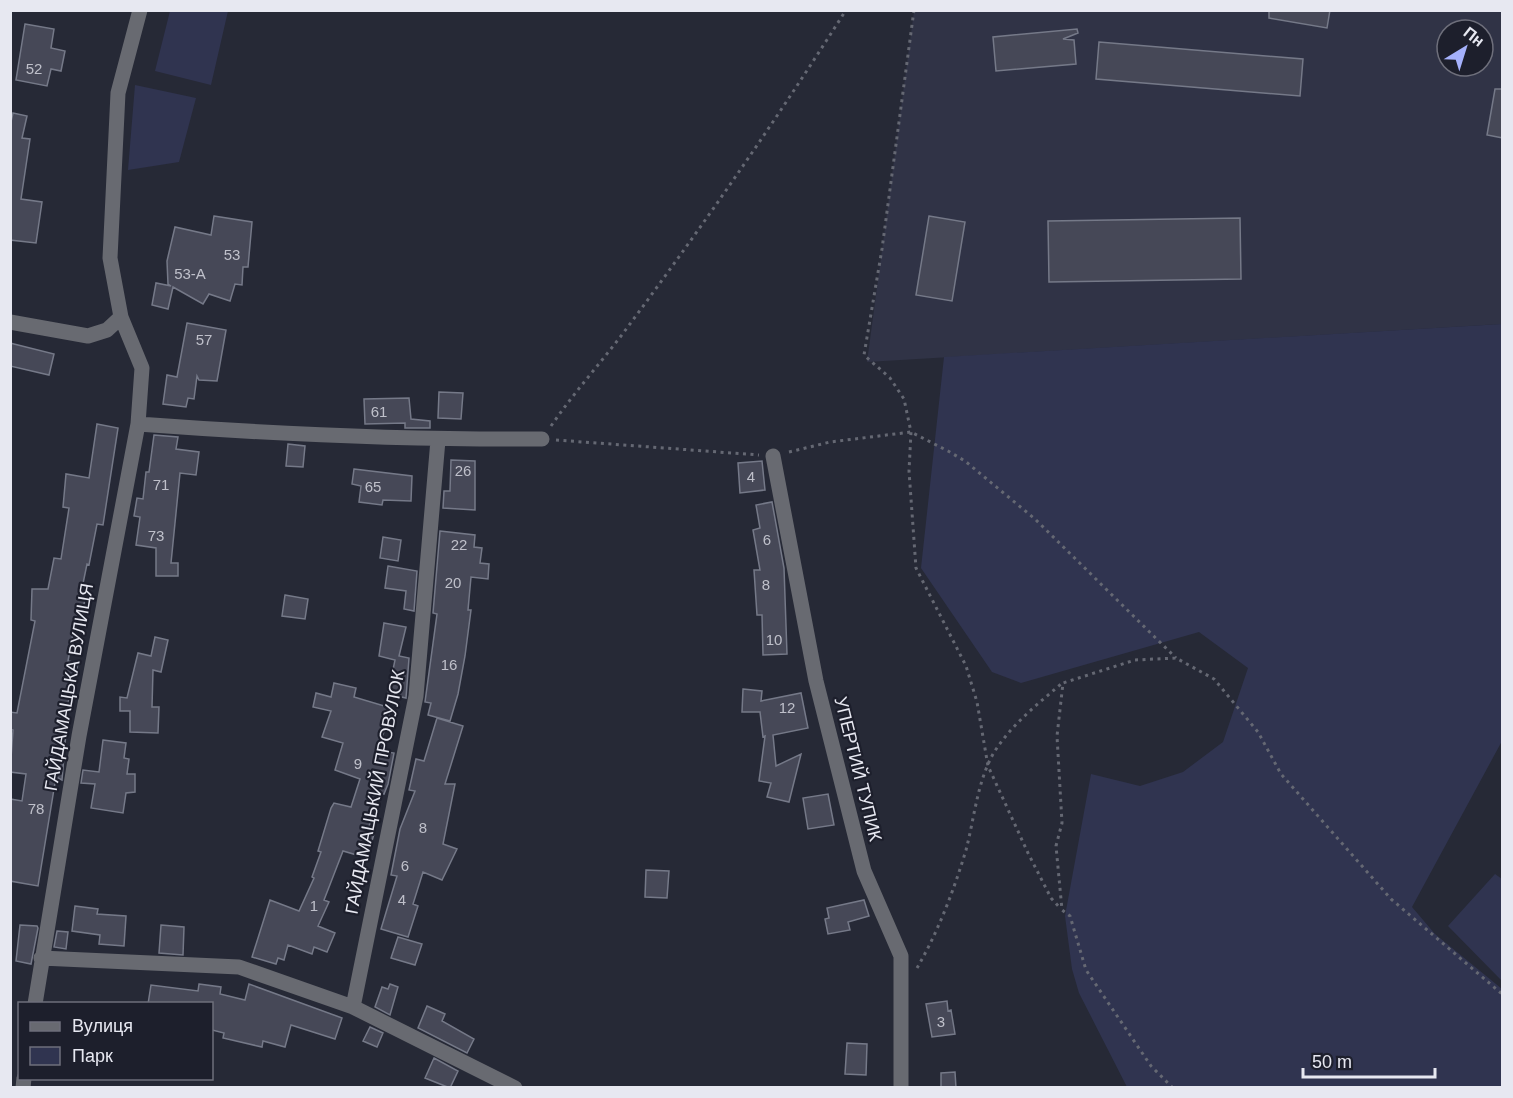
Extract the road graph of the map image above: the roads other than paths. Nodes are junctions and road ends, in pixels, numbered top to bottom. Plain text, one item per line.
1 (140, 10) edge
2 (121, 317) junction
3 (10, 322) edge
4 (138, 424) junction
5 (542, 439) road end
6 (438, 440) junction
7 (773, 456) road end
8 (41, 958) junction
9 (35, 1002) edge
10 (353, 1007) junction
11 (515, 1088) edge
12 (901, 1088) edge

1 - 2 street, ГАЙДАМАЦЬКА ВУЛИЦЯ
2 - 3 street
2 - 4 street, ГАЙДАМАЦЬКА ВУЛИЦЯ
4 - 6 street
4 - 8 street, ГАЙДАМАЦЬКА ВУЛИЦЯ
5 - 6 street
6 - 10 street, ГАЙДАМАЦЬКИЙ ПРОВУЛОК
7 - 12 street, УПЕРТИЙ ТУПИК
8 - 9 street, ГАЙДАМАЦЬКА ВУЛИЦЯ
8 - 10 street
10 - 11 street

